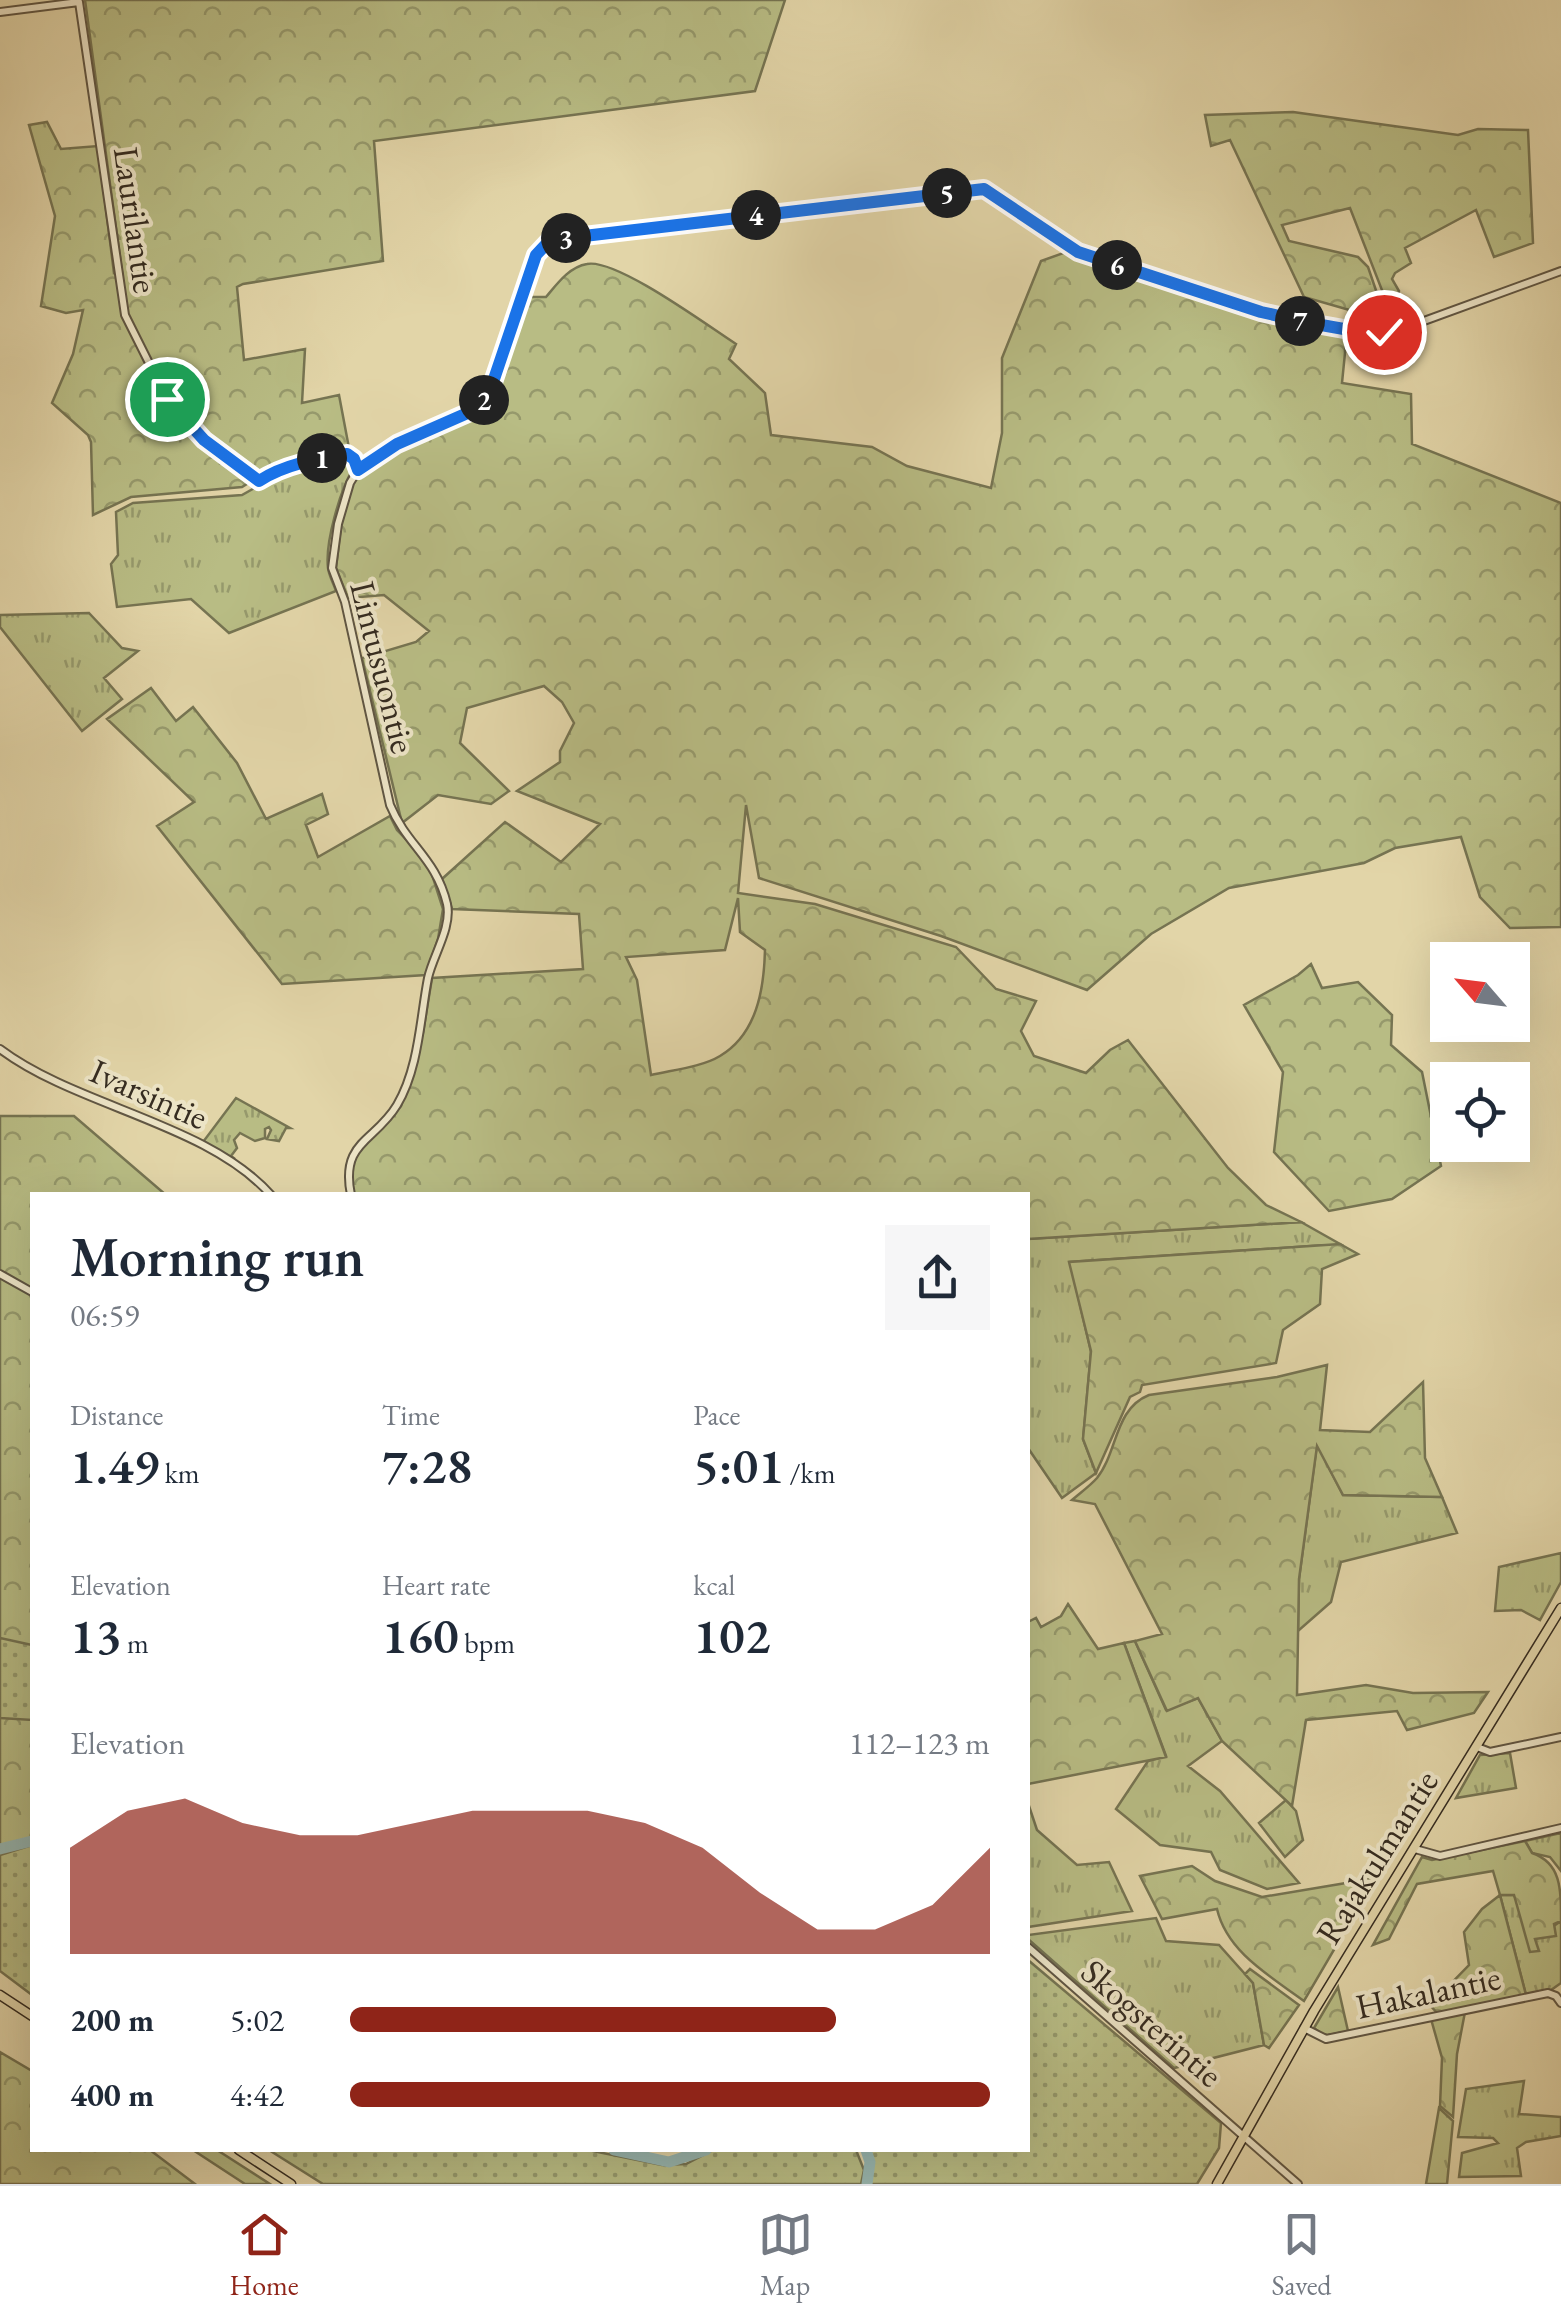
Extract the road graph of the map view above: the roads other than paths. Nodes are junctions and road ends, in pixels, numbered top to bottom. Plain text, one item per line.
1 (0, 12) edge
2 (1561, 270) edge
3 (358, 470) junction
4 (0, 1048) edge
5 (267, 1192) edge
6 (351, 1192) edge
7 (0, 1274) edge
8 (30, 1291) edge
9 (1561, 1608) edge
10 (1561, 1737) edge
11 (1477, 1748) junction
12 (1561, 1828) edge
13 (1414, 1849) junction
14 (1030, 1949) edge
15 (0, 1995) edge
16 (1561, 2002) edge
17 (30, 2015) edge
18 (1304, 2028) junction
19 (1243, 2137) junction
20 (242, 2152) edge
21 (291, 2184) edge
22 (1216, 2184) edge
23 (1298, 2184) edge

1 - 3 street, Laurilantie
2 - 3 street
3 - 6 street, Lintusuontie
4 - 5 street, Ivarsintie
7 - 8 street
9 - 11 main road, Rajakulmantie
10 - 11 street
11 - 13 main road, Rajakulmantie
12 - 13 street
13 - 18 main road, Rajakulmantie
14 - 19 street, Skogsterintie
15 - 17 main road
16 - 18 street, Hakalantie
18 - 19 main road, Rajakulmantie
19 - 22 main road, Rajakulmantie
19 - 23 street, Skogsterintie
20 - 21 main road

